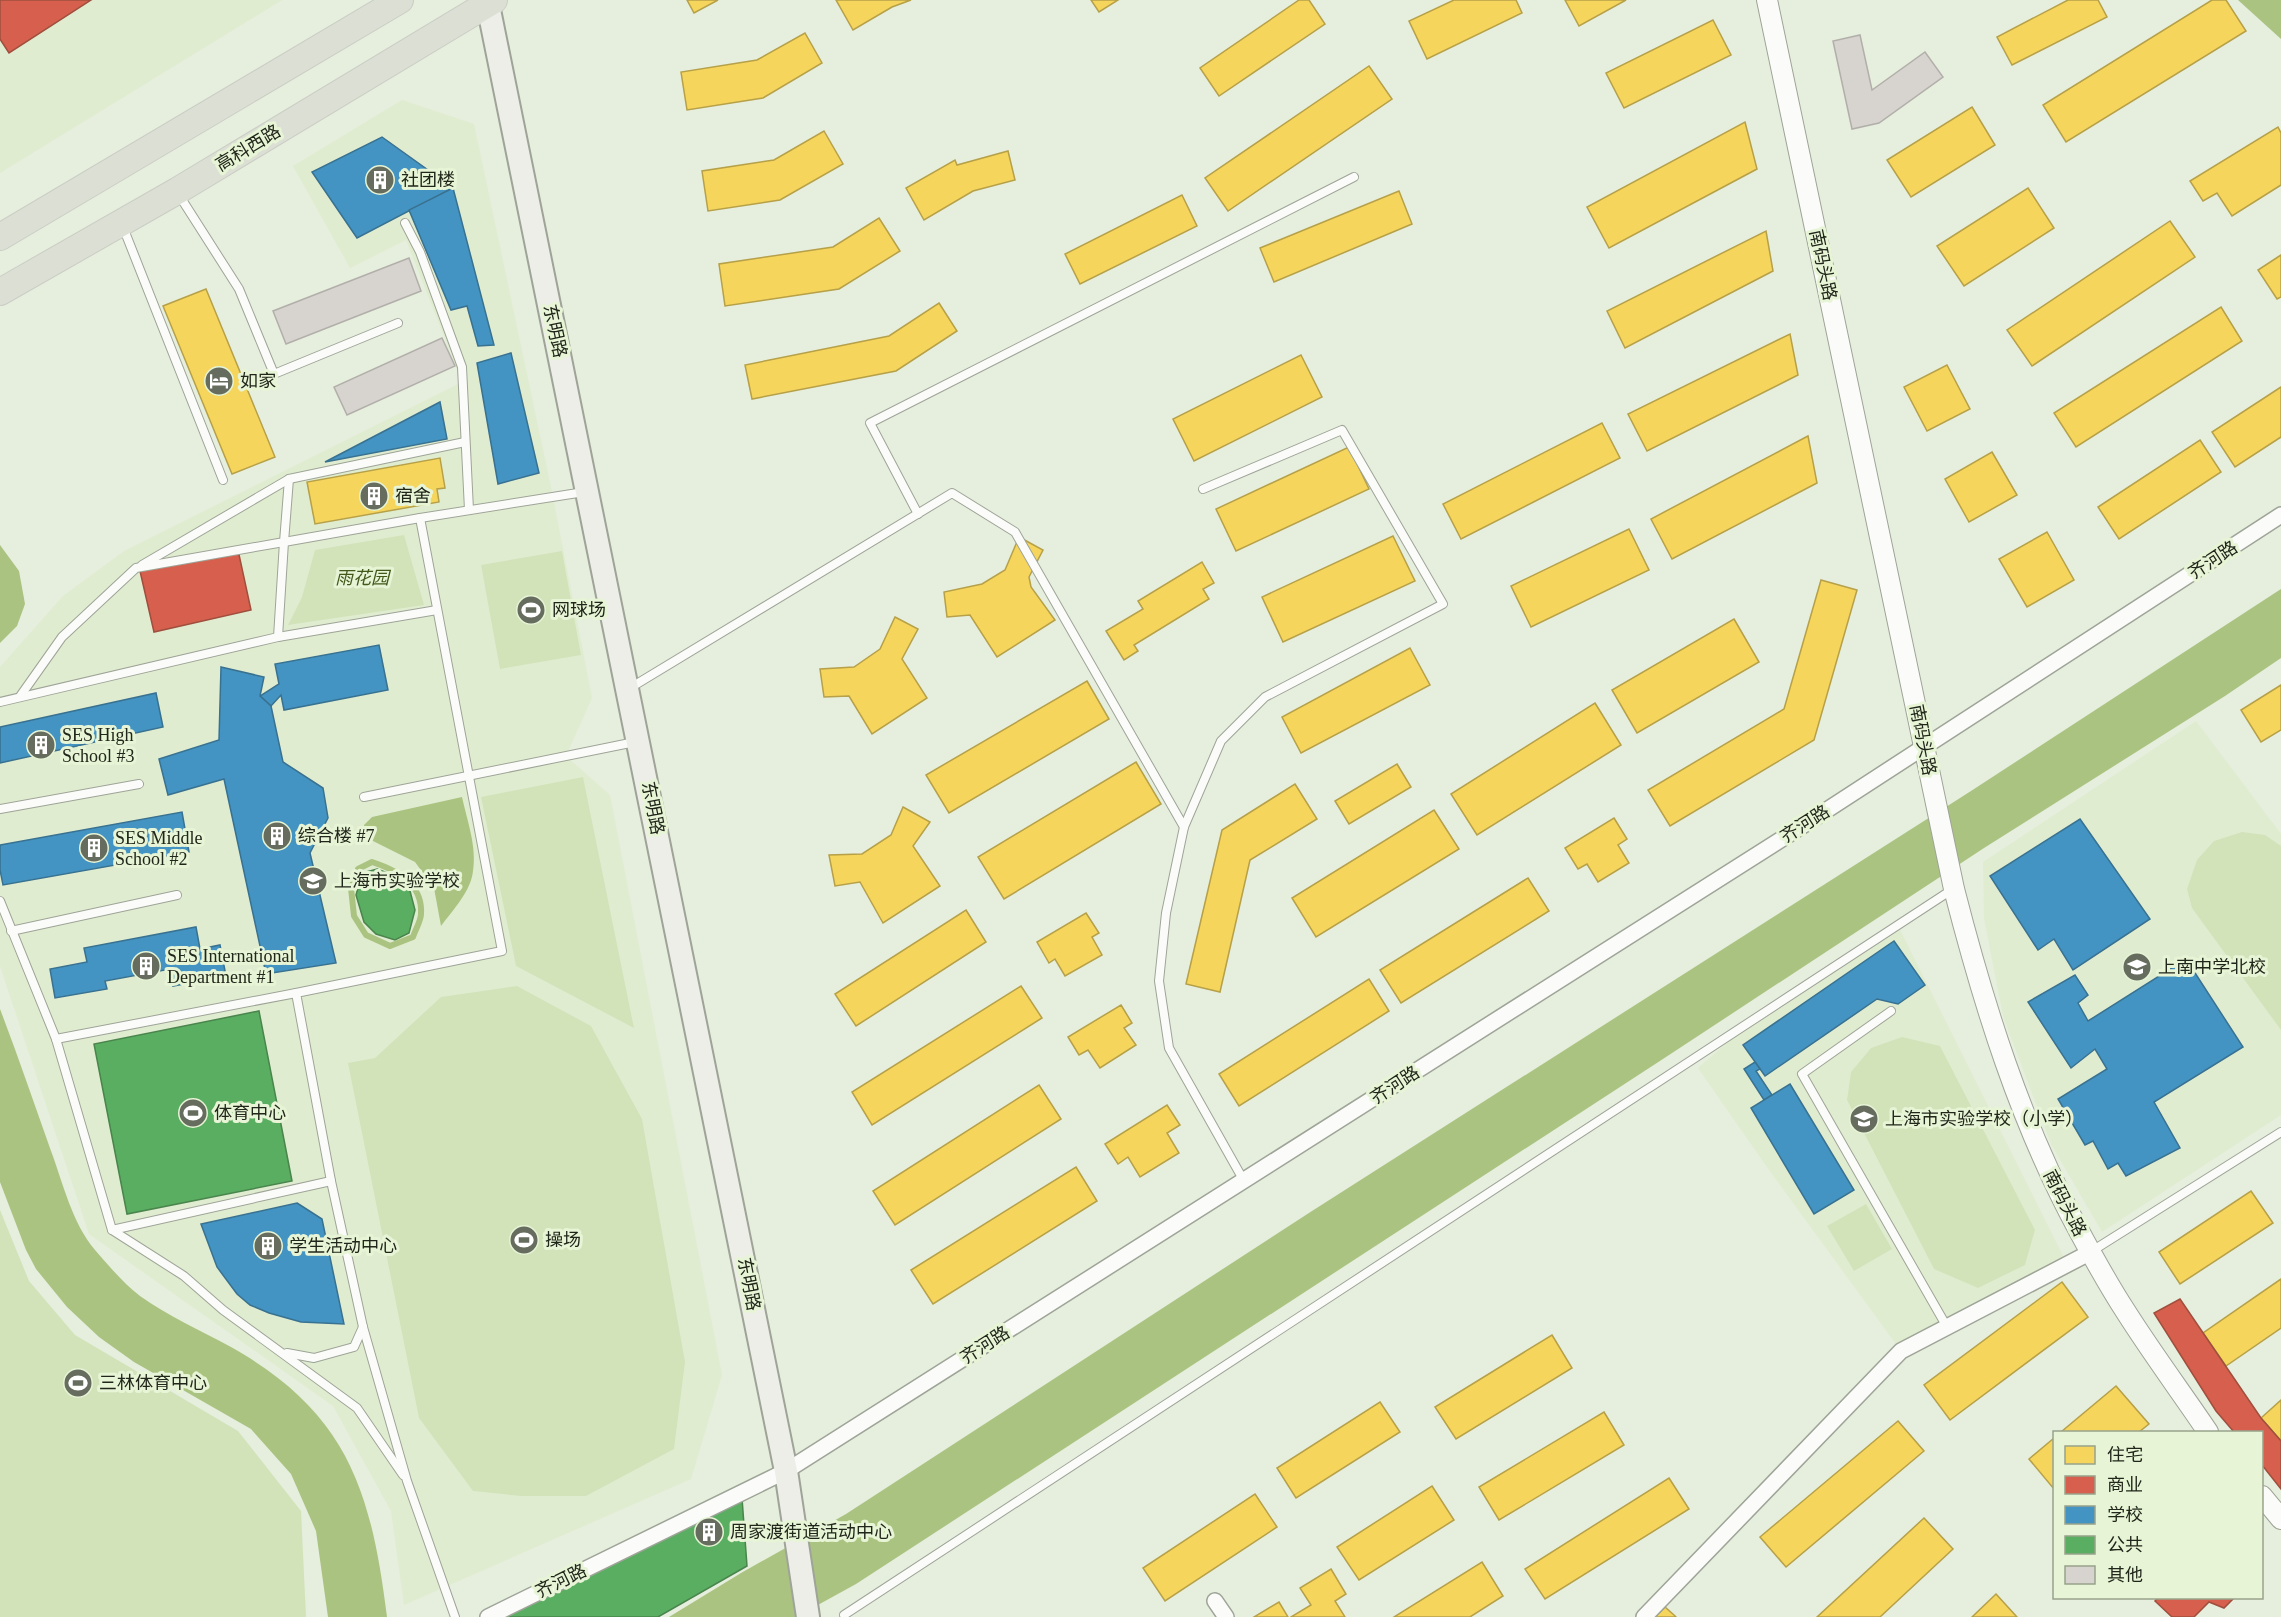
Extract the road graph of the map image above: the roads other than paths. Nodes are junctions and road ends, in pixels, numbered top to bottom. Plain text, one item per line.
1 (400, 0) edge
2 (1767, 0) edge
3 (490, 1) edge
4 (1354, 177) dead end
5 (177, 191) junction
6 (121, 223) junction
7 (405, 223) dead end
8 (0, 237) edge
9 (0, 292) edge
10 (398, 323) dead end
11 (465, 442) junction
12 (289, 479) junction
13 (223, 480) dead end
14 (1203, 489) dead end
15 (588, 491) junction
16 (469, 510) junction
17 (918, 514) junction
18 (2281, 515) edge
19 (420, 518) junction
20 (284, 542) junction
21 (136, 568) junction
22 (437, 610) junction
23 (278, 637) junction
24 (629, 689) junction
25 (21, 695) junction
26 (0, 702) edge
27 (639, 741) junction
28 (1925, 746) junction
29 (469, 776) junction
30 (140, 784) dead end
31 (364, 797) dead end
32 (0, 809) edge
33 (1184, 827) junction
34 (1954, 889) junction
35 (177, 896) dead end
36 (0, 901) edge
37 (11, 931) junction
38 (296, 993) junction
39 (1891, 1011) dead end
40 (56, 1039) junction
41 (2281, 1132) edge
42 (331, 1181) junction
43 (1244, 1181) junction
44 (112, 1230) junction
45 (2091, 1252) junction
46 (363, 1327) junction
47 (1947, 1327) junction
48 (283, 1352) junction
49 (2207, 1431) edge
50 (786, 1471) junction
51 (407, 1481) junction
52 (2263, 1497) edge
53 (2281, 1519) edge
54 (1215, 1601) dead end
55 (844, 1615) dead end
56 (455, 1617) edge
57 (488, 1617) edge
58 (808, 1617) edge
59 (1226, 1617) edge
60 (1644, 1617) edge

1 - 8 main road
2 - 28 street, 南码头路
3 - 5 main road, 高科西路
3 - 15 main road, 东明路
4 - 17 lane
5 - 6 main road, 高科西路
5 - 10 lane
6 - 9 main road, 高科西路
6 - 13 lane
7 - 11 lane
11 - 12 lane
11 - 16 lane
12 - 20 lane
12 - 21 lane
14 - 33 lane
15 - 16 lane
15 - 24 main road, 东明路
16 - 19 lane
17 - 24 lane
17 - 33 lane
18 - 28 street, 齐河路
19 - 20 lane
19 - 22 lane
20 - 21 lane
20 - 23 lane
21 - 25 lane
22 - 23 lane
22 - 29 lane
23 - 25 lane
24 - 27 main road, 东明路
25 - 26 lane
27 - 29 lane
27 - 50 main road, 东明路
28 - 34 street, 南码头路
28 - 43 street, 齐河路
29 - 31 lane
29 - 38 lane
30 - 32 lane
33 - 43 lane
34 - 45 street, 南码头路
34 - 55 lane
35 - 37 lane
36 - 37 lane
37 - 40 lane
38 - 40 lane
38 - 42 lane
39 - 47 lane
40 - 44 lane
41 - 45 lane
42 - 44 lane
42 - 46 lane
43 - 50 street, 齐河路
44 - 48 lane
45 - 47 street
45 - 49 street, 南码头路
46 - 48 lane
46 - 51 lane
47 - 60 street
48 - 51 lane
50 - 57 street, 齐河路
50 - 58 main road, 东明路
51 - 56 lane
52 - 53 street
54 - 59 street

